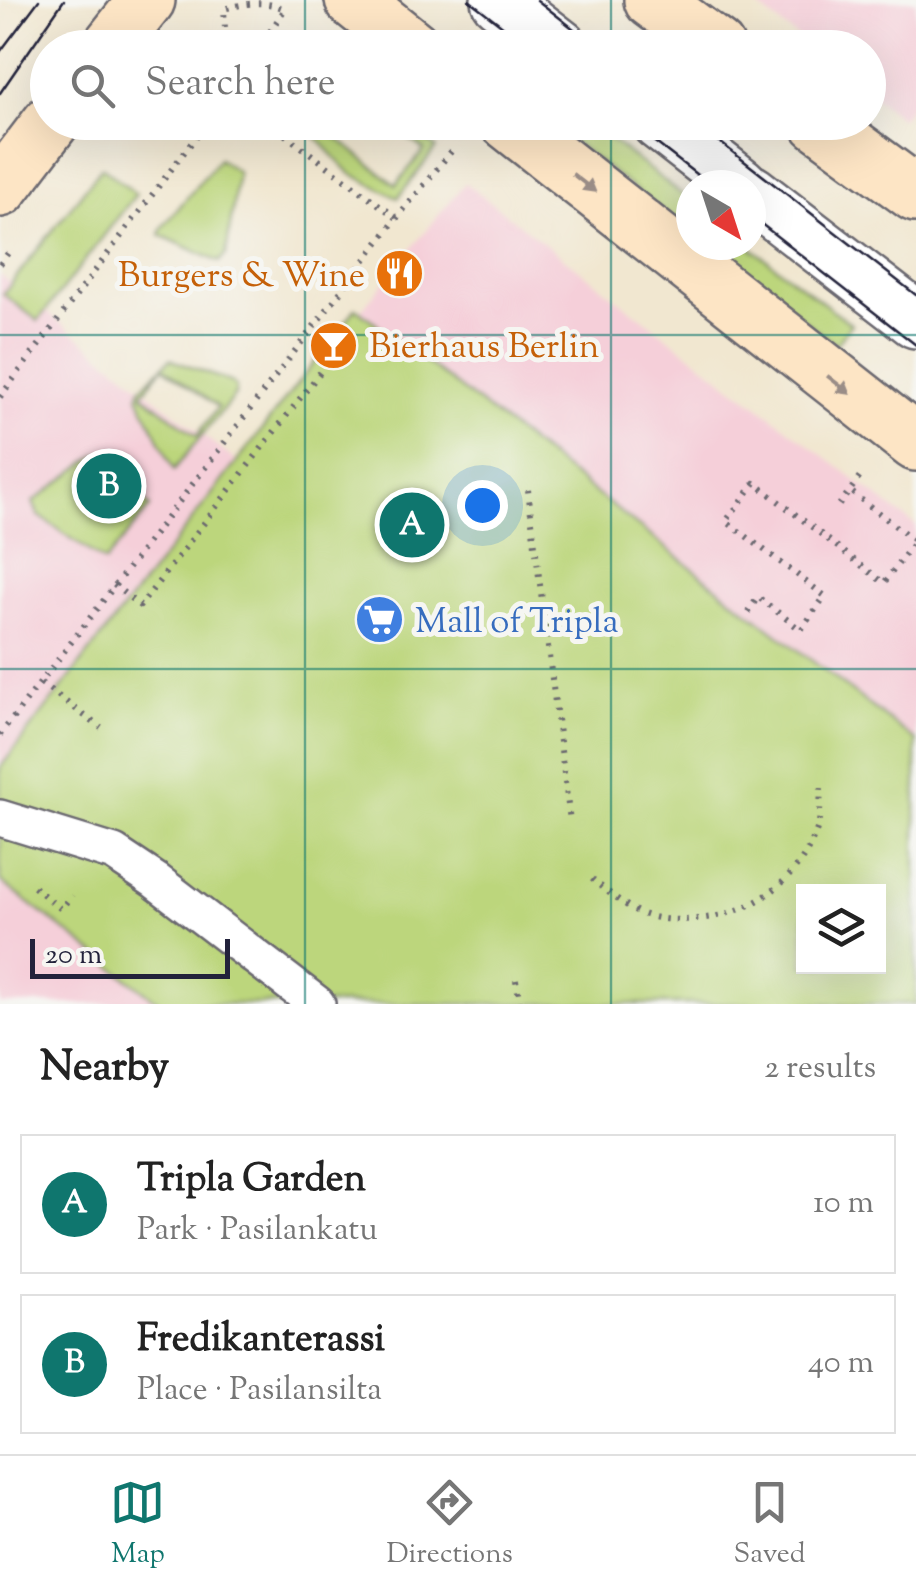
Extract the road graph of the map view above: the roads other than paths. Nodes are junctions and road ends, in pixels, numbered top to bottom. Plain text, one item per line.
1 (147, 0) edge
2 (353, 0) edge
3 (500, 0) edge
4 (652, 0) edge
5 (124, 30) edge
6 (390, 30) edge
7 (538, 30) edge
8 (693, 30) edge
9 (37, 140) edge
10 (529, 140) edge
11 (682, 140) edge
12 (842, 140) edge
13 (721, 170) edge
14 (0, 189) edge
15 (916, 194) edge
16 (766, 205) edge
17 (916, 320) edge
18 (893, 454) edge
19 (0, 818) edge
20 (317, 1004) edge

1 - 5 street
2 - 6 street
3 - 7 street
4 - 8 street
9 - 14 street
10 -> 18 street
11 - 13 street
12 - 15 street
16 - 17 street
19 - 20 lane

